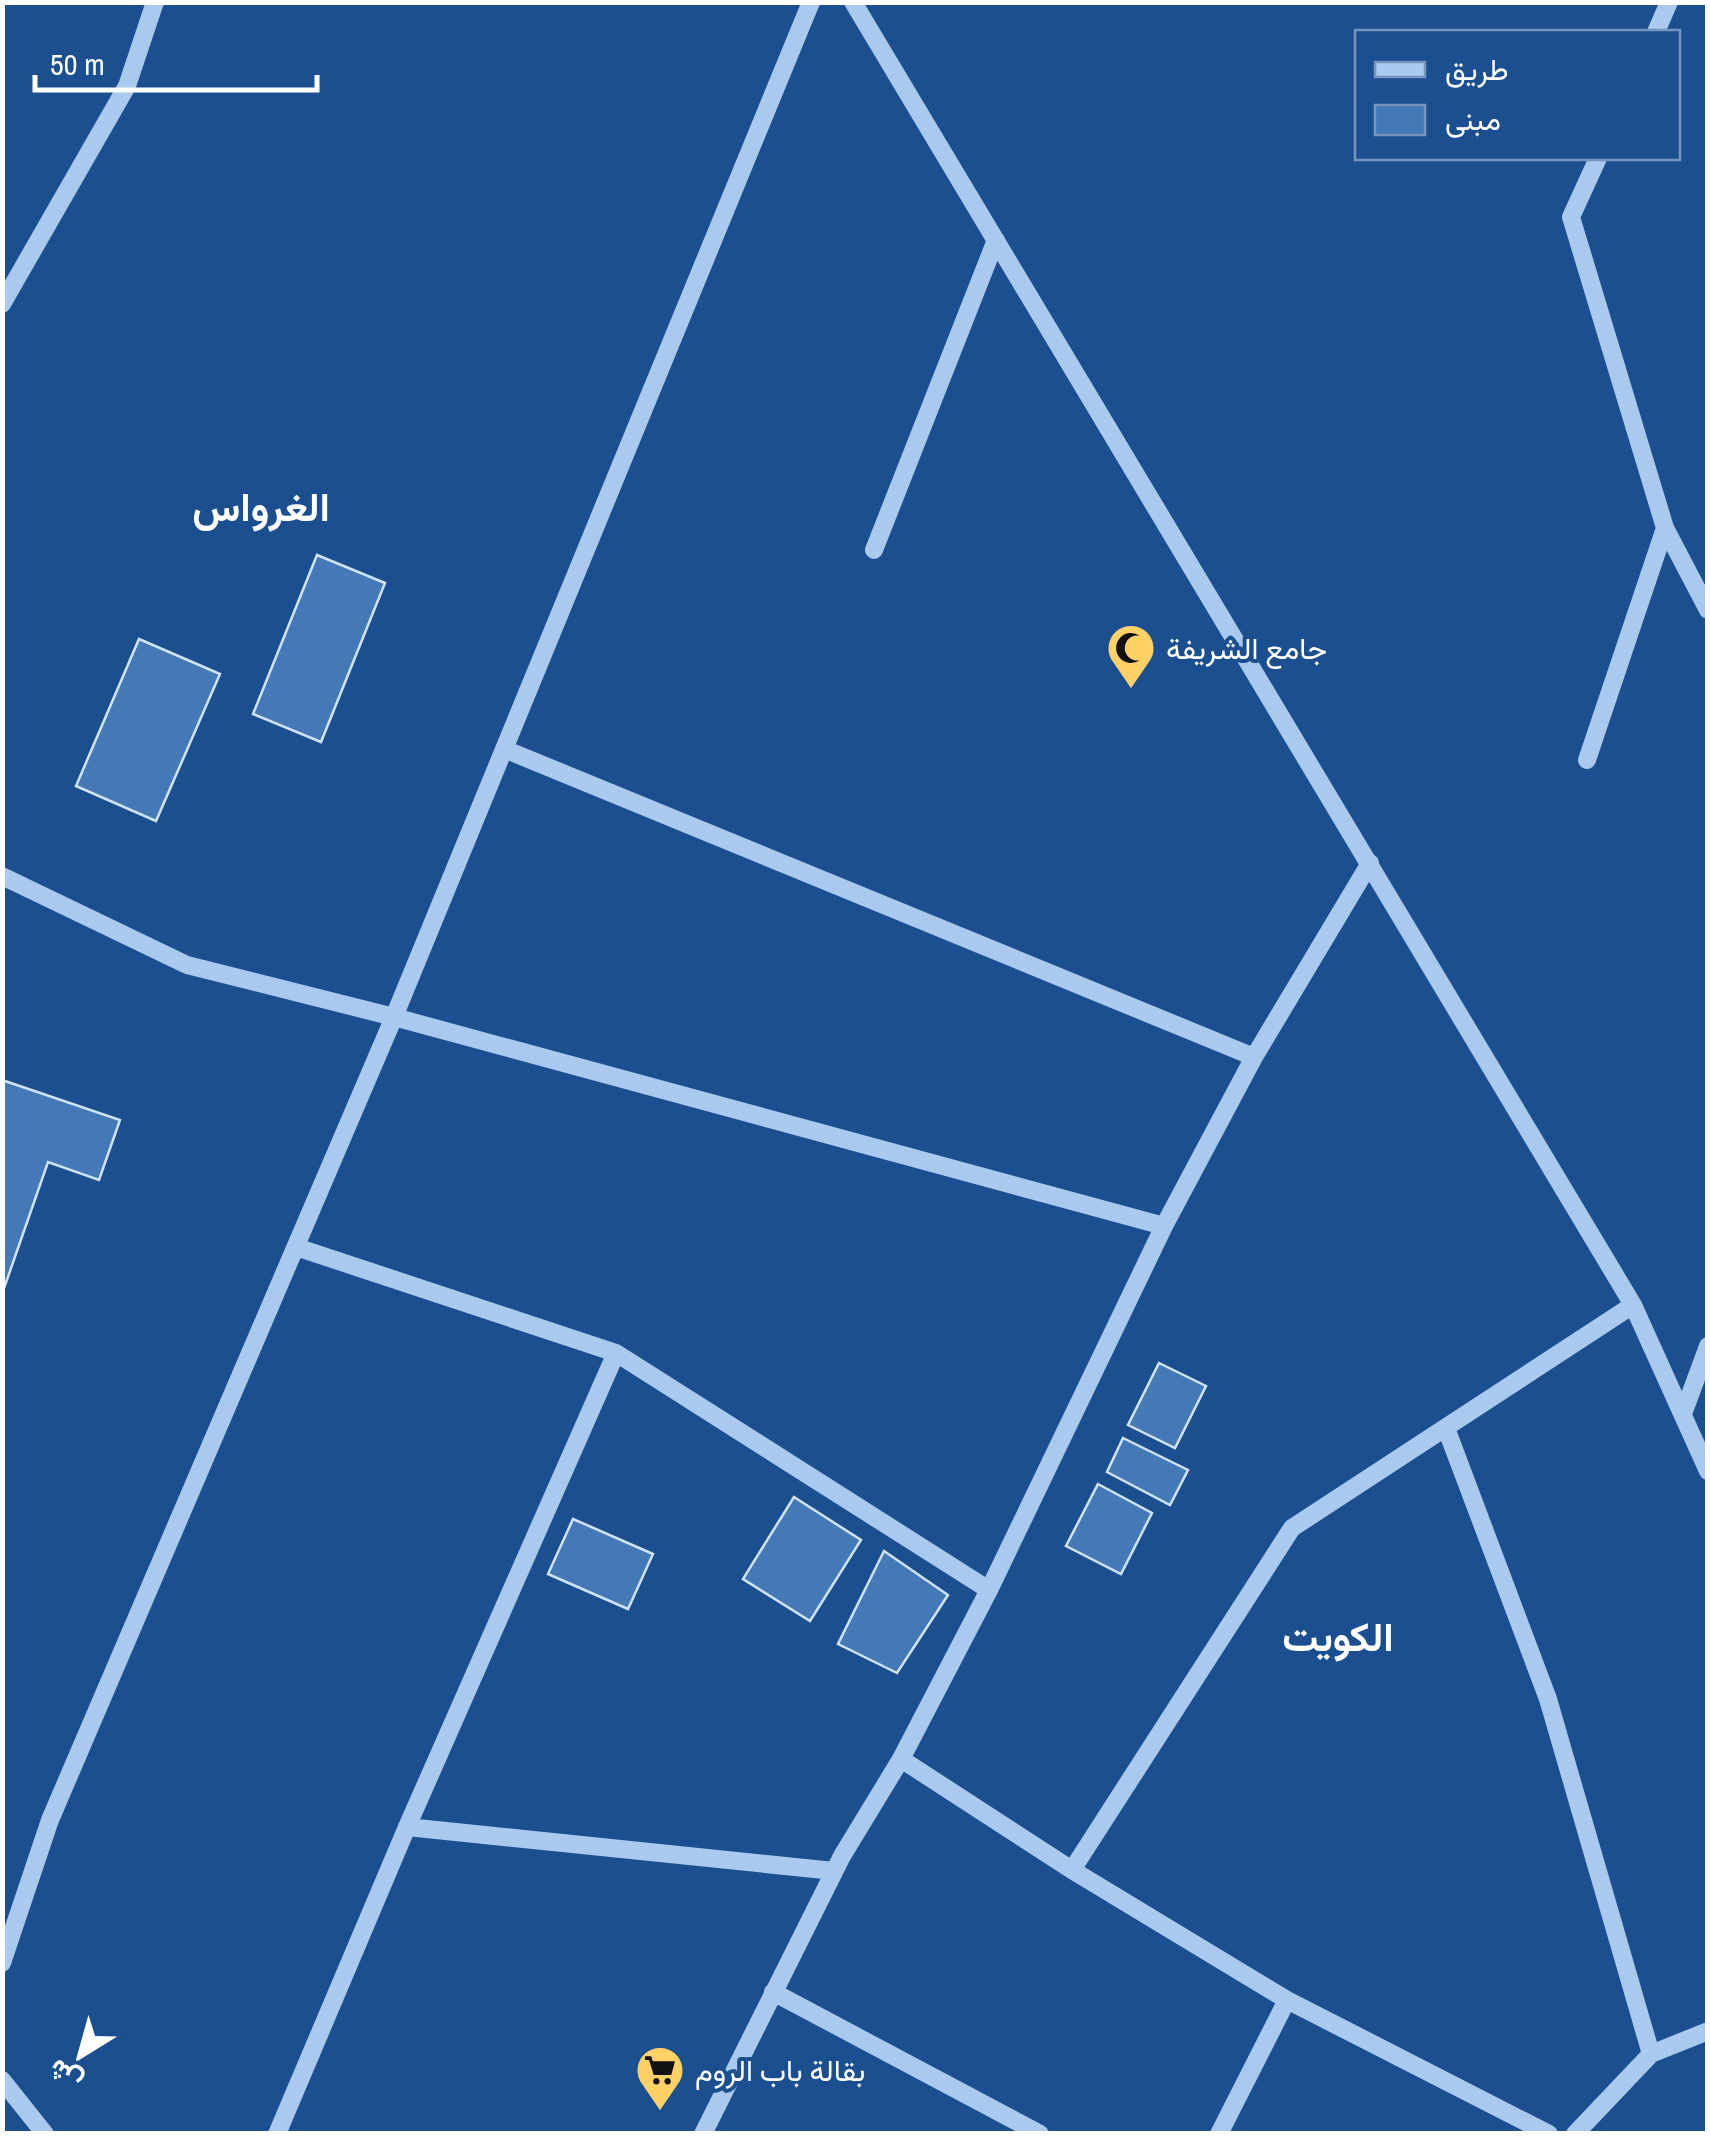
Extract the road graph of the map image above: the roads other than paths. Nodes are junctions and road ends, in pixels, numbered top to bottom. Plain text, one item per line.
1 (155, 2) edge
2 (812, 2) edge
3 (853, 2) edge
4 (1669, 2) edge
5 (1657, 30) edge
6 (1597, 160) edge
7 (996, 240) junction
8 (2, 304) edge
9 (1664, 528) junction
10 (874, 550) dead end
11 (1708, 610) edge
12 (504, 749) junction
13 (1587, 760) dead end
14 (1370, 863) junction
15 (2, 876) edge
16 (394, 1017) junction
17 (1254, 1058) junction
18 (1164, 1226) junction
19 (296, 1247) junction
20 (1633, 1305) junction
21 (1708, 1346) edge
22 (616, 1352) junction
23 (1683, 1414) junction
24 (1446, 1428) junction
25 (1708, 1471) edge
26 (989, 1590) junction
27 (901, 1758) junction
28 (407, 1827) junction
29 (1072, 1870) junction
30 (834, 1871) junction
31 (2, 1963) edge
32 (774, 1992) junction
33 (1287, 2000) junction
34 (1708, 2032) edge
35 (1652, 2054) junction
36 (2, 2080) edge
37 (45, 2134) edge
38 (277, 2134) edge
39 (703, 2134) edge
40 (1040, 2134) edge
41 (1219, 2134) edge
42 (1549, 2134) edge
43 (1575, 2134) edge

1 - 8 street
2 - 12 street
3 - 7 street
4 - 5 street
6 - 9 street
7 - 10 street
7 - 14 street
9 - 11 street
9 - 13 street
12 - 16 street
12 - 17 street
14 - 17 street
14 - 20 street
15 - 16 street
16 - 18 street
16 - 19 street
17 - 18 street
18 - 26 street
19 - 22 street
19 - 31 street
20 - 23 street
20 - 24 street
21 - 23 street
22 - 26 street
22 - 28 street
23 - 25 street
24 - 29 street
24 - 35 street
26 - 27 street
27 - 29 street
27 - 30 street
28 - 30 street
28 - 38 street
29 - 33 street
30 - 32 street
32 - 39 street
32 - 40 street
33 - 41 street
33 - 42 street
34 - 35 street
35 - 43 street
36 - 37 street

